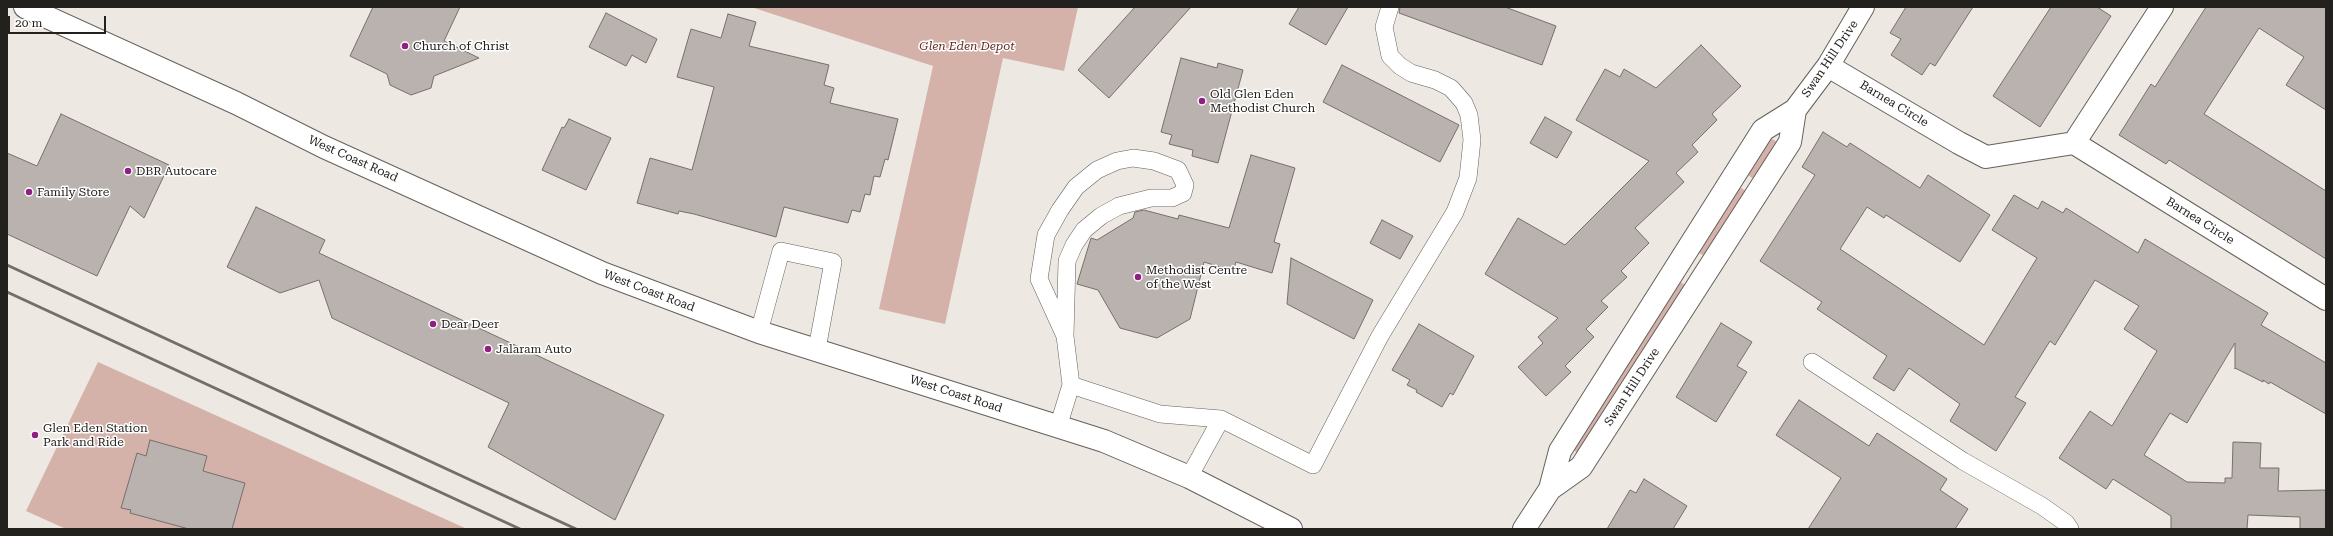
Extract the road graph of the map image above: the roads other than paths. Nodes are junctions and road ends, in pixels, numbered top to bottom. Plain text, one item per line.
1 (25, 7) edge
2 (1390, 7) edge
3 (1864, 7) edge
4 (2162, 7) edge
5 (1828, 66) junction
6 (1795, 110) junction
7 (2074, 143) junction
8 (1680, 261) junction
9 (1704, 276) junction
10 (2326, 299) edge
11 (760, 332) junction
12 (1065, 336) junction
13 (817, 349) junction
14 (1812, 362) dead end
15 (1071, 385) junction
16 (1221, 419) junction
17 (1058, 427) junction
18 (1189, 477) junction
19 (1550, 489) junction
20 (1291, 529) edge
21 (1524, 529) edge
22 (2070, 529) edge

1 - 11 street, West Coast Road
2 - 16 lane
3 - 5 street, Swan Hill Drive
4 - 7 street
5 - 6 street, Swan Hill Drive
5 - 7 street, Barnea Circle
6 - 8 street, Swan Hill Drive
6 - 9 street, Swan Hill Drive
7 - 10 street, Barnea Circle
8 - 9 street
8 - 19 street, Swan Hill Drive
9 - 19 street, Swan Hill Drive
11 - 13 street, West Coast Road
11 - 13 lane
12 - 12 lane
12 - 15 lane
13 - 17 street, West Coast Road
14 - 22 lane
15 - 16 lane
15 - 17 lane
16 - 18 lane
17 - 18 street, West Coast Road
18 - 20 street, West Coast Road
19 - 21 street, Swan Hill Drive

